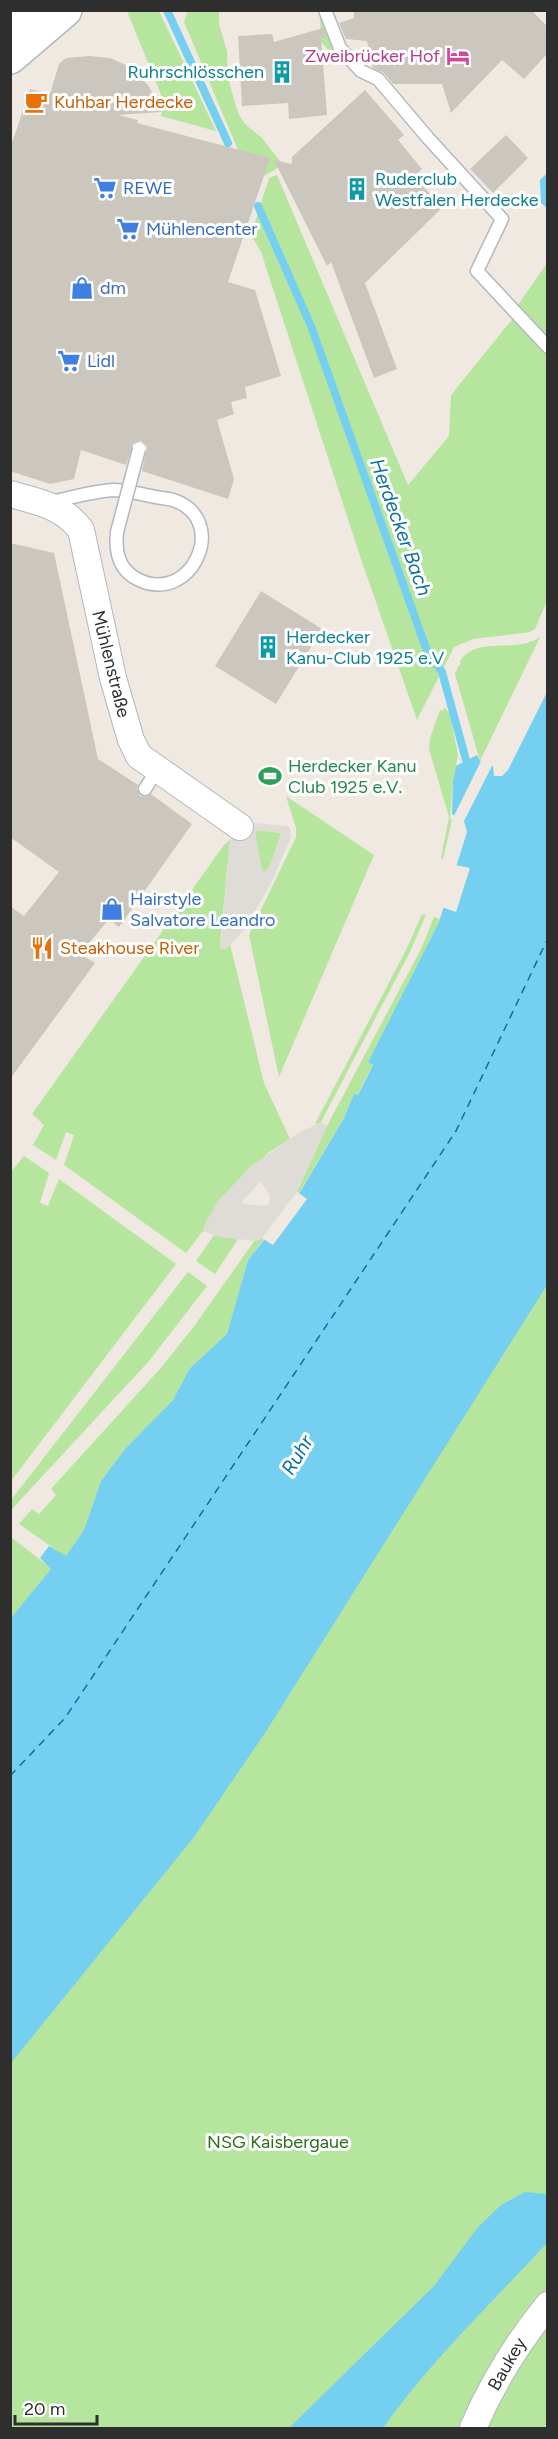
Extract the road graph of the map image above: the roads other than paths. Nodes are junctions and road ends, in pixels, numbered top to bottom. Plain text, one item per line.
1 (25, 10) edge
2 (64, 10) edge
3 (325, 10) edge
4 (10, 24) edge
5 (10, 57) edge
6 (548, 347) edge
7 (139, 449) dead end
8 (10, 494) edge
9 (43, 503) junction
10 (240, 827) dead end
11 (548, 2305) edge
12 (473, 2428) edge

1 - 4 main road
2 - 5 main road
3 - 6 lane
7 - 9 lane, bridge
8 - 9 street, Mühlenstraße
9 - 10 street, Mühlenstraße
11 - 12 street, Baukey

